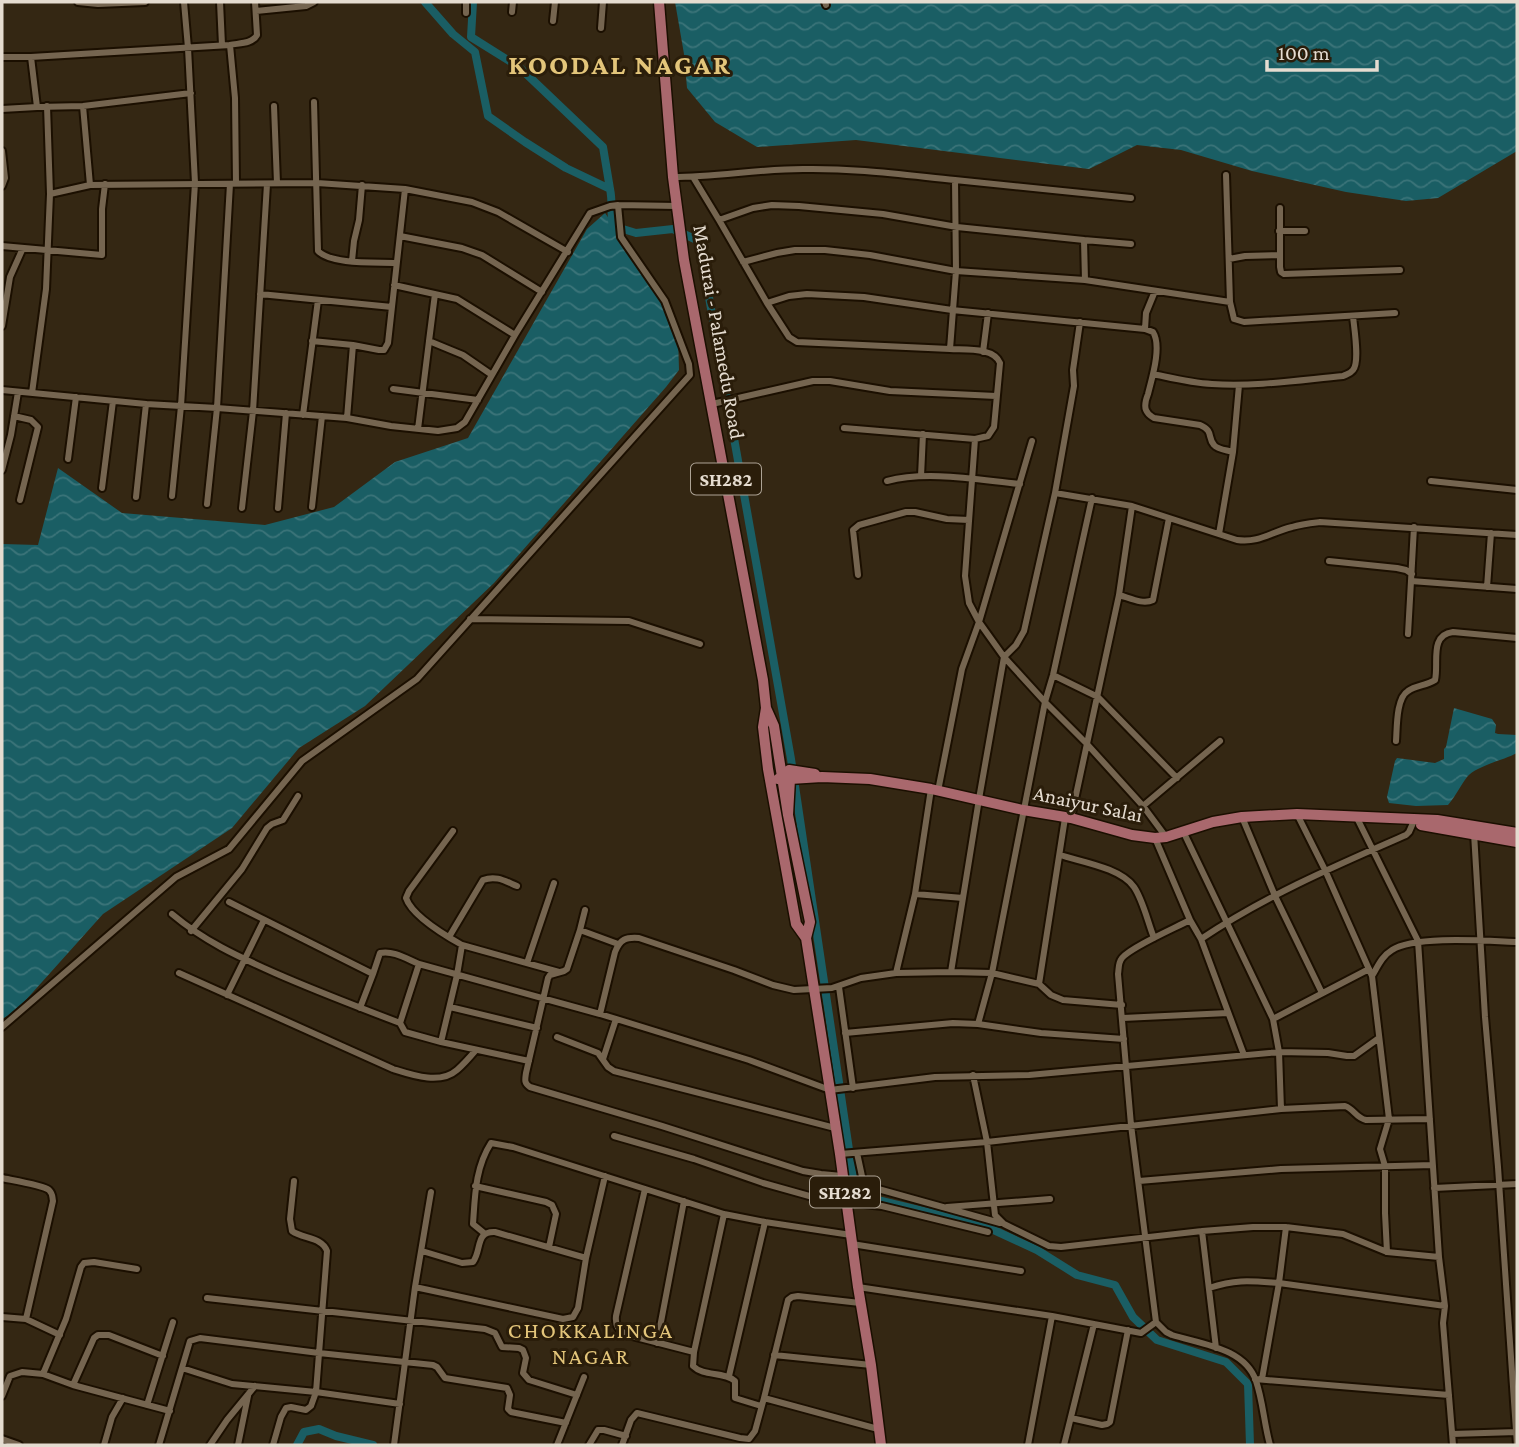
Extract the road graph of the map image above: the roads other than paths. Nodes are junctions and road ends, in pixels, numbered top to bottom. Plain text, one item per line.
1 (78, 2) edge
2 (145, 2) edge
3 (184, 2) edge
4 (220, 2) edge
5 (255, 2) edge
6 (314, 2) edge
7 (466, 2) edge
8 (513, 2) edge
9 (555, 2) edge
10 (603, 2) edge
11 (659, 2) edge
12 (122, 3) edge
13 (256, 11) junction
14 (512, 12) dead end
15 (466, 13) dead end
16 (553, 21) dead end
17 (601, 28) dead end
18 (222, 45) junction
19 (230, 45) junction
20 (188, 48) junction
21 (2, 57) edge
22 (31, 57) junction
23 (191, 93) junction
24 (314, 102) dead end
25 (47, 106) junction
26 (83, 106) junction
27 (274, 106) dead end
28 (37, 107) junction
29 (2, 109) edge
30 (2, 151) edge
31 (1226, 175) dead end
32 (673, 177) junction
33 (693, 177) junction
34 (955, 180) junction
35 (195, 183) junction
36 (276, 183) junction
37 (317, 183) junction
38 (105, 184) junction
39 (233, 184) junction
40 (267, 184) junction
41 (90, 185) junction
42 (362, 185) junction
43 (2, 186) edge
44 (405, 189) junction
45 (50, 194) junction
46 (1131, 198) dead end
47 (618, 205) junction
48 (1279, 208) dead end
49 (677, 210) junction
50 (719, 220) junction
51 (957, 227) junction
52 (1279, 231) junction
53 (1305, 231) dead end
54 (400, 236) junction
55 (1084, 240) junction
56 (1131, 244) dead end
57 (2, 246) edge
58 (23, 248) junction
59 (47, 250) junction
60 (568, 251) junction
61 (1280, 255) junction
62 (1229, 259) junction
63 (352, 261) junction
64 (743, 262) junction
65 (396, 263) junction
66 (1400, 270) dead end
67 (956, 271) junction
68 (1085, 280) junction
69 (394, 285) junction
70 (1155, 291) junction
71 (542, 292) junction
72 (260, 294) junction
73 (435, 294) junction
74 (317, 300) junction
75 (1230, 302) junction
76 (767, 303) junction
77 (392, 307) junction
78 (953, 310) junction
79 (988, 313) junction
80 (1395, 313) dead end
81 (1353, 316) junction
82 (2, 321) edge
83 (1080, 321) junction
84 (1145, 329) junction
85 (515, 335) junction
86 (312, 341) junction
87 (429, 341) junction
88 (353, 345) junction
89 (950, 349) junction
90 (983, 352) junction
91 (1153, 374) junction
92 (492, 375) junction
93 (1240, 385) junction
94 (393, 389) dead end
95 (2, 390) edge
96 (18, 392) junction
97 (32, 393) junction
98 (424, 393) junction
99 (996, 396) junction
100 (76, 397) junction
101 (478, 400) junction
102 (113, 401) junction
103 (146, 404) junction
104 (712, 404) junction
105 (181, 406) junction
106 (217, 408) junction
107 (253, 411) junction
108 (286, 413) junction
109 (303, 415) junction
110 (14, 416) junction
111 (323, 416) junction
112 (346, 418) junction
113 (844, 428) dead end
114 (418, 429) junction
115 (923, 435) junction
116 (975, 439) junction
117 (1032, 441) dead end
118 (1233, 452) junction
119 (68, 459) dead end
120 (2, 470) edge
121 (921, 476) junction
122 (972, 480) junction
123 (887, 481) dead end
124 (1430, 481) dead end
125 (1020, 484) junction
126 (102, 488) dead end
127 (1517, 490) edge
128 (1055, 493) junction
129 (172, 496) dead end
130 (136, 497) dead end
131 (1092, 498) junction
132 (20, 500) dead end
133 (207, 505) dead end
134 (1132, 506) junction
135 (312, 507) dead end
136 (242, 508) dead end
137 (278, 508) dead end
138 (1169, 518) junction
139 (969, 520) junction
140 (1414, 527) junction
141 (1491, 533) junction
142 (1219, 534) junction
143 (1517, 535) edge
144 (1329, 561) dead end
145 (858, 575) dead end
146 (1412, 577) junction
147 (1487, 587) junction
148 (1517, 589) edge
149 (1119, 595) junction
150 (470, 620) junction
151 (979, 622) junction
152 (1408, 634) dead end
153 (1517, 638) edge
154 (700, 644) dead end
155 (1004, 657) junction
156 (1053, 675) junction
157 (1098, 697) junction
158 (1045, 702) junction
159 (766, 708) junction
160 (1220, 741) dead end
161 (1396, 741) dead end
162 (1086, 743) junction
163 (768, 769) junction
164 (791, 774) junction
165 (1177, 778) junction
166 (771, 785) junction
167 (935, 790) junction
168 (298, 796) dead end
169 (979, 799) junction
170 (1143, 806) junction
171 (1023, 810) junction
172 (1297, 814) junction
173 (1242, 817) junction
174 (1068, 818) junction
175 (1357, 818) junction
176 (1388, 819) junction
177 (1413, 823) junction
178 (1474, 830) junction
179 (453, 831) dead end
180 (1183, 831) junction
181 (1517, 833) edge
182 (1161, 837) junction
183 (1517, 842) edge
184 (794, 846) junction
185 (782, 847) junction
186 (1374, 849) junction
187 (1060, 855) junction
188 (1325, 870) junction
189 (554, 884) dead end
190 (517, 886) dead end
191 (915, 894) junction
192 (1275, 896) junction
193 (963, 898) junction
194 (229, 902) dead end
195 (585, 909) dead end
196 (172, 914) dead end
197 (264, 920) junction
198 (1190, 920) junction
199 (1226, 922) junction
200 (580, 930) junction
201 (191, 931) junction
202 (449, 937) junction
203 (806, 938) junction
204 (1154, 938) junction
205 (1201, 939) junction
206 (1480, 940) junction
207 (1418, 941) junction
208 (1517, 942) edge
209 (618, 944) junction
210 (462, 945) junction
211 (243, 959) junction
212 (527, 963) junction
213 (419, 964) junction
214 (561, 972) junction
215 (951, 972) junction
216 (1371, 972) junction
217 (179, 973) dead end
218 (896, 973) junction
219 (992, 973) junction
220 (373, 974) junction
221 (457, 975) junction
222 (1039, 984) junction
223 (836, 987) junction
224 (818, 990) junction
225 (1322, 993) junction
226 (227, 995) junction
227 (544, 999) junction
228 (1122, 1005) junction
229 (450, 1007) junction
230 (360, 1008) junction
231 (1228, 1013) junction
232 (600, 1014) junction
233 (1123, 1018) junction
234 (616, 1019) junction
235 (1273, 1019) junction
236 (400, 1023) junction
237 (978, 1024) junction
238 (2, 1027) edge
239 (537, 1028) junction
240 (845, 1034) junction
241 (557, 1037) dead end
242 (1379, 1038) junction
243 (1124, 1039) junction
244 (441, 1042) junction
245 (476, 1050) junction
246 (1279, 1052) junction
247 (1244, 1055) junction
248 (603, 1059) junction
249 (529, 1061) junction
250 (1127, 1066) junction
251 (973, 1075) junction
252 (853, 1088) junction
253 (830, 1090) junction
254 (1281, 1109) junction
255 (1389, 1119) junction
256 (1430, 1119) junction
257 (1131, 1125) junction
258 (835, 1128) junction
259 (614, 1136) dead end
260 (987, 1142) junction
261 (857, 1153) junction
262 (840, 1154) junction
263 (1433, 1165) junction
264 (1385, 1166) junction
265 (605, 1176) junction
266 (842, 1176) junction
267 (2, 1178) edge
268 (294, 1181) dead end
269 (1139, 1181) junction
270 (1517, 1184) edge
271 (1499, 1185) junction
272 (475, 1186) junction
273 (1434, 1188) junction
274 (645, 1189) junction
275 (431, 1192) dead end
276 (1050, 1199) dead end
277 (684, 1201) junction
278 (846, 1201) junction
279 (993, 1203) junction
280 (942, 1208) junction
281 (724, 1214) junction
282 (765, 1222) junction
283 (1004, 1224) junction
284 (1286, 1227) junction
285 (1202, 1231) junction
286 (988, 1232) dead end
287 (484, 1233) junction
288 (1146, 1236) junction
289 (852, 1240) junction
290 (549, 1247) junction
291 (422, 1251) junction
292 (1387, 1252) junction
293 (1439, 1257) junction
294 (586, 1258) junction
295 (137, 1269) dead end
296 (1021, 1271) dead end
297 (1279, 1283) junction
298 (415, 1287) junction
299 (858, 1287) junction
300 (1209, 1288) junction
301 (207, 1298) dead end
302 (860, 1303) junction
303 (1445, 1306) junction
304 (323, 1311) junction
305 (1052, 1316) junction
306 (2, 1317) edge
307 (26, 1319) junction
308 (173, 1321) dead end
309 (411, 1321) junction
310 (1155, 1323) junction
311 (1094, 1324) junction
312 (1128, 1331) junction
313 (60, 1335) junction
314 (657, 1343) junction
315 (1216, 1348) junction
316 (694, 1352) junction
317 (319, 1353) junction
318 (774, 1354) junction
319 (163, 1356) junction
320 (405, 1362) junction
321 (871, 1365) junction
322 (182, 1368) junction
323 (43, 1374) junction
324 (729, 1376) junction
325 (584, 1377) dead end
326 (1259, 1379) junction
327 (73, 1385) junction
328 (255, 1386) junction
329 (316, 1392) junction
330 (248, 1395) junction
331 (577, 1395) junction
332 (1449, 1395) junction
333 (2, 1396) edge
334 (123, 1398) junction
335 (764, 1398) junction
336 (400, 1404) junction
337 (147, 1405) junction
338 (761, 1406) junction
339 (170, 1411) junction
340 (1071, 1418) junction
341 (566, 1423) junction
342 (878, 1429) junction
343 (1517, 1432) edge
344 (1452, 1434) junction
345 (626, 1436) junction
346 (2, 1439) edge
347 (19, 1445) edge
348 (104, 1445) edge
349 (159, 1445) edge
350 (209, 1445) edge
351 (237, 1445) edge
352 (273, 1445) edge
353 (394, 1445) edge
354 (557, 1445) edge
355 (589, 1445) edge
356 (622, 1445) edge
357 (881, 1445) edge
358 (1028, 1445) edge
359 (1064, 1445) edge
360 (1270, 1445) edge
361 (1453, 1445) edge
362 (1517, 1445) edge

1 - 12 street
2 - 12 street
3 - 20 street
4 - 18 street
5 - 13 street
6 - 13 street
7 - 15 street
8 - 14 street
9 - 16 street
10 - 17 street
11 - 32 main road, Madurai - Palamedu Road / SH282
13 - 19 street
18 - 19 street
18 - 20 street
19 - 39 street
20 - 22 street
20 - 23 street
21 - 22 street
22 - 28 street
23 - 26 street
23 - 35 street
24 - 37 street
25 - 26 street
25 - 28 street
25 - 45 street
26 - 41 street
27 - 36 street
28 - 29 street
30 - 43 street
31 - 62 street
32 - 33 street
32 - 49 main road, Madurai - Palamedu Road / SH282
33 - 34 street
33 - 50 street
34 - 46 street
34 - 51 street
35 - 38 street
35 - 39 street
35 - 105 street
36 - 37 street
36 - 40 street
37 - 42 street
37 - 63 street
38 - 41 street
38 - 59 street
39 - 40 street
39 - 106 street
40 - 72 street
41 - 45 street
42 - 44 street
42 - 63 street
44 - 54 street
44 - 60 street
45 - 59 street
47 - 49 street
47 - 60 street
47 - 150 street
48 - 52 street
49 - 104 main road, Madurai - Palamedu Road / SH282
50 - 51 street
50 - 64 street
51 - 55 street
51 - 67 street
52 - 53 street
52 - 61 street
54 - 65 street
54 - 71 street
55 - 56 street
55 - 68 street
57 - 58 street
58 - 59 street
58 - 82 street
59 - 97 street
60 - 71 street
61 - 62 street
61 - 66 street
62 - 75 street
63 - 65 street
64 - 67 street
64 - 76 street
65 - 69 street
67 - 68 street
67 - 78 street
68 - 70 street
69 - 73 street
69 - 77 street
70 - 75 street
70 - 84 street
71 - 85 street
72 - 74 street
72 - 107 street
73 - 85 street
73 - 87 street
74 - 77 street
74 - 86 street
75 - 81 street
76 - 78 street
76 - 89 street
77 - 88 street
78 - 79 street
78 - 89 street
79 - 83 street
79 - 90 street
80 - 81 street
81 - 93 street
83 - 84 street
83 - 128 street
84 - 91 street
85 - 92 street
86 - 88 street
86 - 109 street
87 - 92 street
87 - 98 street
88 - 112 street
89 - 90 street
90 - 99 street
91 - 93 street
91 - 118 street
92 - 101 street
93 - 118 street
94 - 98 street
95 - 96 street
96 - 97 street
96 - 110 street
97 - 100 street
98 - 101 street
98 - 114 street
99 - 104 street
99 - 116 street
100 - 102 street
100 - 119 street
101 - 114 street
102 - 103 street
102 - 126 street
103 - 105 street
103 - 130 street
104 - 159 main road, Madurai - Palamedu Road / SH282
105 - 106 street
105 - 129 street
106 - 107 street
106 - 133 street
107 - 108 street
107 - 136 street
108 - 109 street
108 - 137 street
109 - 111 street
110 - 120 street
110 - 132 street
111 - 112 street
111 - 135 street
112 - 114 street
113 - 115 street
115 - 116 street
115 - 121 street
116 - 122 street
117 - 125 street
118 - 142 street
121 - 122 street
121 - 123 street
122 - 125 street
122 - 139 street
124 - 127 street
125 - 151 street
128 - 131 street
128 - 155 street
131 - 134 street
131 - 156 street
134 - 138 street
134 - 149 street
138 - 142 street
138 - 149 street
139 - 145 street
139 - 151 street
140 - 141 street
140 - 142 street
140 - 146 street
141 - 143 street
141 - 147 street
144 - 146 street
146 - 147 street
146 - 152 street
147 - 148 street
149 - 157 street
150 - 154 street
150 - 238 street
151 - 155 street
151 - 167 street
153 - 161 street
155 - 158 street
155 - 169 street
156 - 157 street
156 - 158 street
157 - 162 street
157 - 165 street
158 - 162 street
158 - 171 street
159 - 163 main road, Madurai - Palamedu Road / SH282
159 - 164 main road, Madurai - Palamedu Road / SH282
160 - 165 street
162 - 170 street
162 - 174 street
163 - 164 main road, Anaiyur Salai
163 - 166 main road, Madurai - Palamedu Road / SH282
164 - 166 main road
164 - 167 main road, Anaiyur Salai
164 - 184 main road, Madurai - Palamedu Road / SH282
165 - 170 street
166 - 185 main road, Madurai - Palamedu Road / SH282
167 - 169 main road, Anaiyur Salai
167 - 191 street
168 - 201 street
169 - 171 main road, Anaiyur Salai
169 - 193 street
170 - 182 street
171 - 174 main road, Anaiyur Salai
171 - 219 street
172 - 173 main road, Anaiyur Salai
172 - 175 main road, Anaiyur Salai
172 - 188 street
173 - 180 main road, Anaiyur Salai
173 - 192 street
174 - 182 main road, Anaiyur Salai
174 - 187 street
175 - 176 main road, Anaiyur Salai
175 - 186 street
176 - 177 main road, Anaiyur Salai
176 - 178 main road, Anaiyur Salai
177 - 178 main road, Anaiyur Salai
177 - 186 street
178 - 181 main road, Anaiyur Salai
178 - 183 main road, Anaiyur Salai
178 - 206 street
179 - 202 street
180 - 182 main road, Anaiyur Salai
180 - 199 street
182 - 198 street
184 - 185 main road
184 - 203 main road, Madurai - Palamedu Road / SH282
185 - 203 main road, Madurai - Palamedu Road / SH282
186 - 188 street
186 - 207 street
187 - 204 street
187 - 222 street
188 - 192 street
188 - 216 street
189 - 212 street
190 - 202 street
191 - 193 street
191 - 218 street
192 - 199 street
192 - 225 street
193 - 215 street
194 - 197 street
195 - 200 street
196 - 201 street
197 - 211 street
197 - 220 street
198 - 204 street
198 - 205 street
199 - 205 street
199 - 235 street
200 - 209 street
200 - 214 street
201 - 211 street
202 - 210 street
203 - 224 main road, Madurai - Palamedu Road / SH282
204 - 228 street
205 - 231 street
206 - 207 street
206 - 208 street
206 - 271 street
207 - 216 street
207 - 256 street
209 - 224 street
209 - 232 street
210 - 212 street
210 - 221 street
211 - 226 street
211 - 230 street
212 - 214 street
213 - 220 street
213 - 221 street
213 - 236 street
214 - 227 street
215 - 218 street
215 - 219 street
216 - 225 street
216 - 242 street
217 - 226 street
218 - 223 street
219 - 222 street
219 - 237 street
220 - 230 street
221 - 227 street
221 - 229 street
222 - 228 street
223 - 224 street
223 - 240 street
224 - 253 main road, Madurai - Palamedu Road / SH282
225 - 235 street
226 - 245 street
227 - 232 street
227 - 239 street
228 - 233 street
229 - 239 street
229 - 244 street
230 - 236 street
231 - 233 street
231 - 247 street
232 - 234 street
233 - 243 street
234 - 248 street
234 - 253 street
235 - 246 street
236 - 244 street
237 - 240 street
237 - 243 street
239 - 249 street
240 - 252 street
241 - 248 street
242 - 246 street
242 - 255 street
243 - 250 street
244 - 245 street
245 - 249 street
246 - 247 street
246 - 254 street
247 - 250 street
248 - 258 street
249 - 266 street
250 - 251 street
250 - 257 street
251 - 252 street
251 - 260 street
252 - 253 street
253 - 258 main road, Madurai - Palamedu Road / SH282
254 - 255 street
254 - 257 street
255 - 256 street
255 - 264 street
256 - 263 street
257 - 260 street
257 - 269 street
258 - 262 main road, Madurai - Palamedu Road / SH282
259 - 278 street
260 - 261 street
260 - 279 street
261 - 262 street
261 - 280 street
262 - 266 main road, Madurai - Palamedu Road / SH282
263 - 264 street
263 - 273 street
264 - 269 street
264 - 292 street
265 - 272 street
265 - 274 street
265 - 294 street
266 - 278 main road, Madurai - Palamedu Road / SH282
267 - 307 street
268 - 304 street
269 - 288 street
270 - 271 street
271 - 273 street
271 - 343 street
272 - 287 street
272 - 290 street
273 - 293 street
274 - 277 street
274 - 314 street
275 - 291 street
276 - 279 street
277 - 281 street
277 - 314 street
278 - 286 street
278 - 289 main road, Madurai - Palamedu Road / SH282
279 - 280 street
279 - 283 street
280 - 283 street
281 - 282 street
281 - 316 street
282 - 289 street
282 - 324 street
283 - 288 street
284 - 285 street
284 - 292 street
284 - 297 street
285 - 288 street
285 - 300 street
287 - 290 street
287 - 291 street
288 - 310 street
289 - 296 street
289 - 299 main road, Madurai - Palamedu Road / SH282
290 - 294 street
291 - 298 street
292 - 293 street
293 - 303 street
294 - 298 street
295 - 313 street
297 - 300 street
297 - 303 street
297 - 326 street
298 - 309 street
299 - 302 main road, Madurai - Palamedu Road / SH282
299 - 305 street
300 - 315 street
301 - 304 street
302 - 318 street
302 - 321 main road, Madurai - Palamedu Road / SH282
303 - 332 street
304 - 309 street
304 - 317 street
305 - 311 street
305 - 358 street
306 - 307 street
307 - 313 street
308 - 319 street
309 - 320 street
309 - 331 street
310 - 312 street
310 - 315 street
311 - 312 street
311 - 340 street
312 - 340 street
313 - 323 street
314 - 316 street
315 - 326 street
316 - 324 street
317 - 320 street
317 - 322 street
317 - 329 street
318 - 321 street
318 - 335 street
319 - 327 street
319 - 337 street
320 - 336 street
320 - 341 street
321 - 342 main road, Madurai - Palamedu Road / SH282
322 - 328 street
322 - 339 street
323 - 327 street
323 - 333 street
324 - 338 street
325 - 331 street
326 - 332 street
326 - 360 street
327 - 334 street
328 - 329 street
328 - 330 street
329 - 336 street
329 - 352 street
330 - 350 street
330 - 351 street
331 - 341 street
332 - 344 street
334 - 337 street
334 - 348 street
335 - 338 street
335 - 342 street
336 - 353 street
337 - 339 street
338 - 345 street
339 - 349 street
340 - 359 street
341 - 354 street
342 - 357 main road, Madurai - Palamedu Road / SH282
343 - 344 street
343 - 362 street
344 - 361 street
345 - 355 street
345 - 356 street
346 - 347 street

